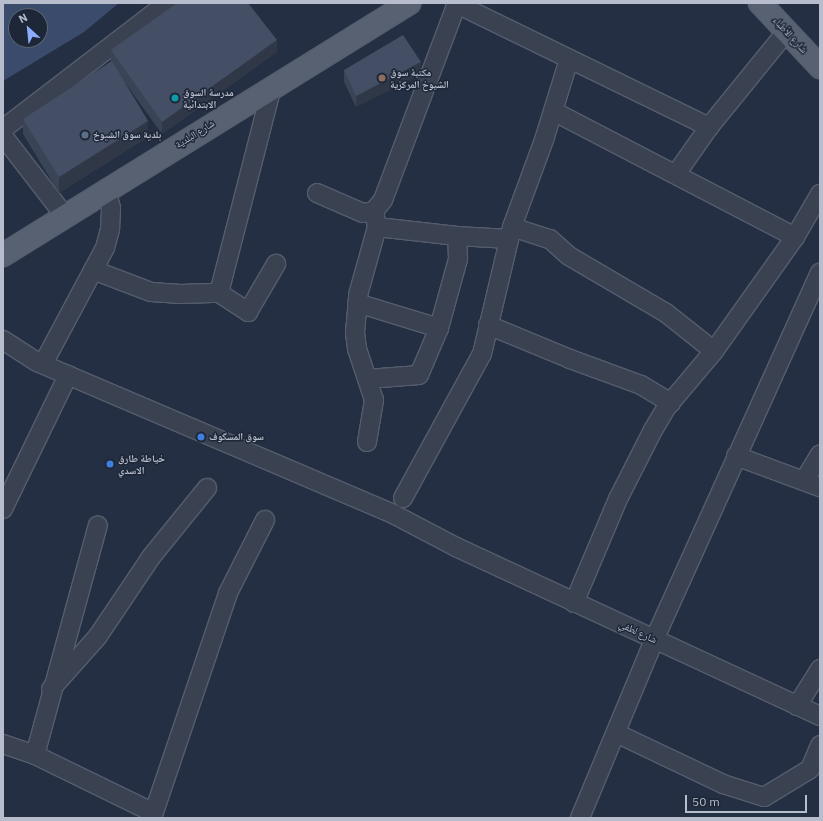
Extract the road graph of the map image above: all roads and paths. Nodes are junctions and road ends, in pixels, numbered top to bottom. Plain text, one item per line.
1 (167, 3) edge
2 (409, 3) edge
3 (760, 3) edge
4 (455, 4) edge
5 (787, 31) junction
6 (569, 59) junction
7 (820, 67) edge
8 (272, 87) junction
9 (553, 111) junction
10 (709, 127) junction
11 (3, 130) edge
12 (3, 136) edge
13 (676, 174) junction
14 (106, 189) junction
15 (317, 193) dead end
16 (820, 194) edge
17 (64, 215) junction
18 (375, 219) junction
19 (511, 233) junction
20 (457, 236) junction
21 (795, 237) junction
22 (3, 255) edge
23 (276, 264) dead end
24 (93, 270) junction
25 (820, 274) edge
26 (219, 293) junction
27 (357, 303) junction
28 (488, 325) junction
29 (439, 328) junction
30 (3, 340) edge
31 (714, 351) junction
32 (43, 364) junction
33 (68, 375) junction
34 (367, 379) junction
35 (671, 402) junction
36 (367, 442) dead end
37 (820, 454) edge
38 (736, 456) junction
39 (812, 484) edge
40 (207, 488) dead end
41 (403, 498) dead end
42 (5, 506) edge
43 (265, 520) dead end
44 (98, 525) dead end
45 (574, 603) junction
46 (654, 640) junction
47 (820, 669) edge
48 (51, 689) junction
49 (797, 706) junction
50 (820, 716) edge
51 (616, 733) junction
52 (3, 744) edge
53 (820, 746) edge
54 (34, 755) junction
55 (153, 815) edge
56 (580, 818) edge

1 - 11 street
2 - 8 main road, شارع البلدية
3 - 5 main road, شارع الأطباء
4 - 6 street
4 - 18 street
5 - 7 main road, شارع الأطباء
5 - 10 street
6 - 9 street
6 - 10 street
8 - 14 main road, شارع البلدية
8 - 26 street
9 - 13 street
9 - 19 street
10 - 13 street
12 - 17 street
13 - 21 street
14 - 17 main road, شارع البلدية
14 - 24 street
15 - 18 street
16 - 21 street
17 - 22 main road, شارع البلدية
18 - 20 street
18 - 27 street
19 - 20 street
19 - 28 street
19 - 31 street
20 - 29 street
21 - 31 street
23 - 26 street
24 - 26 street
24 - 32 street
25 - 38 street
27 - 29 street
27 - 34 street
28 - 35 street
28 - 41 street
29 - 34 street
30 - 32 street, شارع لطفي
31 - 35 street
32 - 33 street, شارع لطفي
33 - 42 street
33 - 45 street, شارع لطفي
34 - 36 street
35 - 45 street
37 - 39 street
38 - 39 street
38 - 46 street
40 - 48 street
43 - 55 street
44 - 48 street
45 - 46 street, شارع لطفي
46 - 49 street, شارع لطفي
46 - 51 street
47 - 49 street
48 - 54 street
49 - 50 street, شارع لطفي
51 - 53 street
51 - 56 street
52 - 54 street
54 - 55 street

